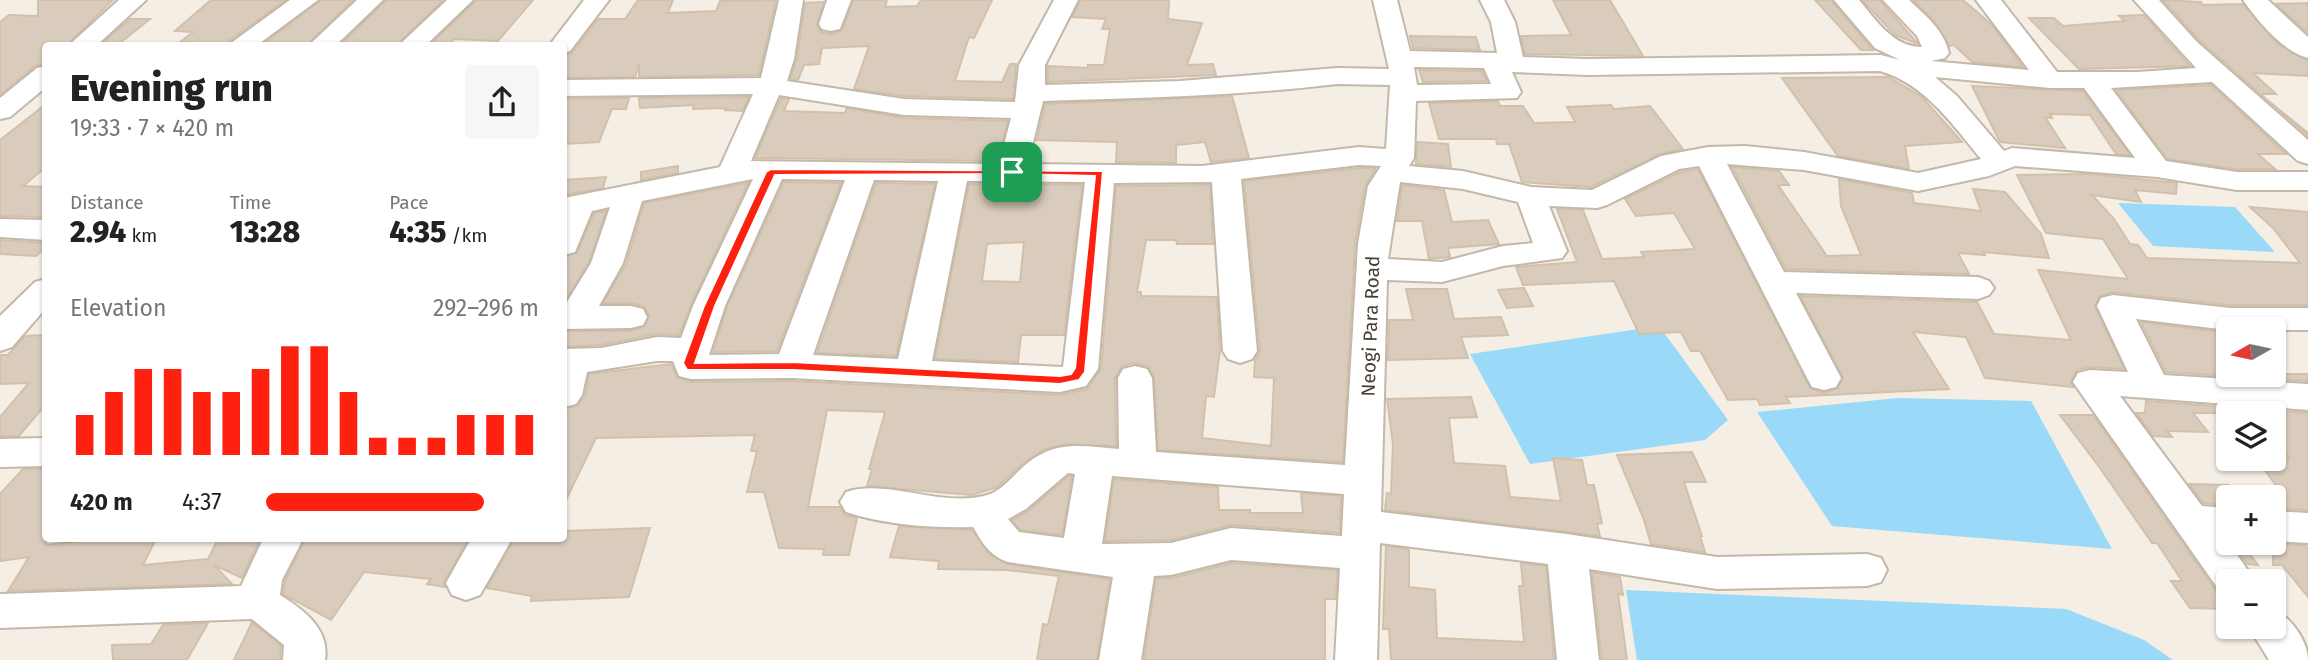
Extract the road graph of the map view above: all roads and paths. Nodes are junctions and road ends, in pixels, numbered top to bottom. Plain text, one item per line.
1 (134, 0) edge
2 (306, 0) edge
3 (371, 0) edge
4 (461, 0) edge
5 (597, 0) edge
6 (791, 0) edge
7 (839, 0) edge
8 (1066, 0) edge
9 (1385, 0) edge
10 (1492, 0) edge
11 (1846, 0) edge
12 (1895, 0) edge
13 (1988, 0) edge
14 (2146, 0) edge
15 (2255, 0) edge
16 (831, 24) dead end
17 (85, 42) edge
18 (245, 42) edge
19 (324, 42) edge
20 (414, 42) edge
21 (564, 42) edge
22 (2308, 50) edge
23 (1901, 67) junction
24 (2217, 74) junction
25 (1403, 76) junction
26 (42, 77) edge
27 (2050, 80) junction
28 (2092, 80) junction
29 (770, 86) junction
30 (567, 89) edge
31 (1029, 102) junction
32 (0, 111) edge
33 (2308, 155) edge
34 (1708, 156) junction
35 (1998, 162) junction
36 (1396, 166) junction
37 (2157, 168) junction
38 (771, 172) junction
39 (954, 172) junction
40 (1012, 172) junction
41 (732, 173) junction
42 (862, 173) junction
43 (1100, 173) junction
44 (1226, 173) junction
45 (2308, 181) edge
46 (629, 194) junction
47 (1531, 196) junction
48 (571, 205) edge
49 (0, 228) edge
50 (567, 228) edge
51 (42, 230) edge
52 (1372, 269) junction
53 (1774, 282) junction
54 (1978, 288) dead end
55 (42, 293) edge
56 (631, 317) dead end
57 (570, 318) edge
58 (2308, 319) edge
59 (0, 340) edge
60 (694, 350) junction
61 (1240, 351) dead end
62 (568, 361) edge
63 (792, 366) junction
64 (913, 371) junction
65 (1135, 378) dead end
66 (1824, 378) dead end
67 (2152, 386) junction
68 (2308, 397) edge
69 (42, 452) edge
70 (0, 453) edge
71 (1095, 462) junction
72 (1138, 466) junction
73 (1361, 481) junction
74 (859, 502) dead end
75 (983, 510) junction
76 (2209, 522) edge
77 (1359, 539) junction
78 (281, 542) edge
79 (486, 542) edge
80 (1567, 550) junction
81 (1081, 556) junction
82 (1136, 560) junction
83 (2230, 569) edge
84 (1867, 570) dead end
85 (466, 583) dead end
86 (259, 602) junction
87 (0, 611) edge
88 (2278, 639) edge
89 (304, 660) edge
90 (1120, 660) edge
91 (1356, 660) edge
92 (1578, 660) edge
93 (2293, 660) edge

1 - 17 street
2 - 18 street
3 - 19 street
4 - 20 street
5 - 21 street
6 - 29 street
7 - 16 street
8 - 31 street
9 - 25 street, Neogi Para Road
10 - 23 street
11 - 12 street
13 - 27 street
14 - 24 street
15 - 22 street
23 - 27 street
23 - 35 street
24 - 28 street
24 - 33 street
25 - 31 street
25 - 36 street, Neogi Para Road
26 - 32 street
27 - 28 street
28 - 37 street
29 - 30 street
29 - 31 street
29 - 41 street
31 - 40 street
34 - 35 street
34 - 47 street
34 - 53 street
35 - 37 street
36 - 44 street
36 - 47 street
36 - 52 street, Neogi Para Road
37 - 45 street
38 - 41 street
38 - 42 street
38 - 60 street
39 - 40 street
39 - 42 street
39 - 64 street
40 - 43 street
41 - 46 street
42 - 63 street
43 - 44 street
43 - 64 street
44 - 61 street
46 - 48 street
46 - 57 street
47 - 52 street
48 - 50 street
49 - 51 street
52 - 73 street, Neogi Para Road
53 - 54 street
53 - 66 street
55 - 59 street
56 - 57 street
58 - 67 street
60 - 62 street
60 - 63 street
63 - 64 street
65 - 72 street
67 - 68 street
67 - 76 street
69 - 70 street
71 - 72 street
71 - 75 street
71 - 81 street
72 - 73 street
73 - 77 street, Neogi Para Road
74 - 75 street
75 - 81 street
76 - 83 street
77 - 80 street
77 - 82 street
77 - 91 street, Neogi Para Road
78 - 86 street
79 - 85 street
80 - 84 street
80 - 92 street
81 - 82 street
82 - 90 street
86 - 87 street
86 - 89 street
88 - 93 street

